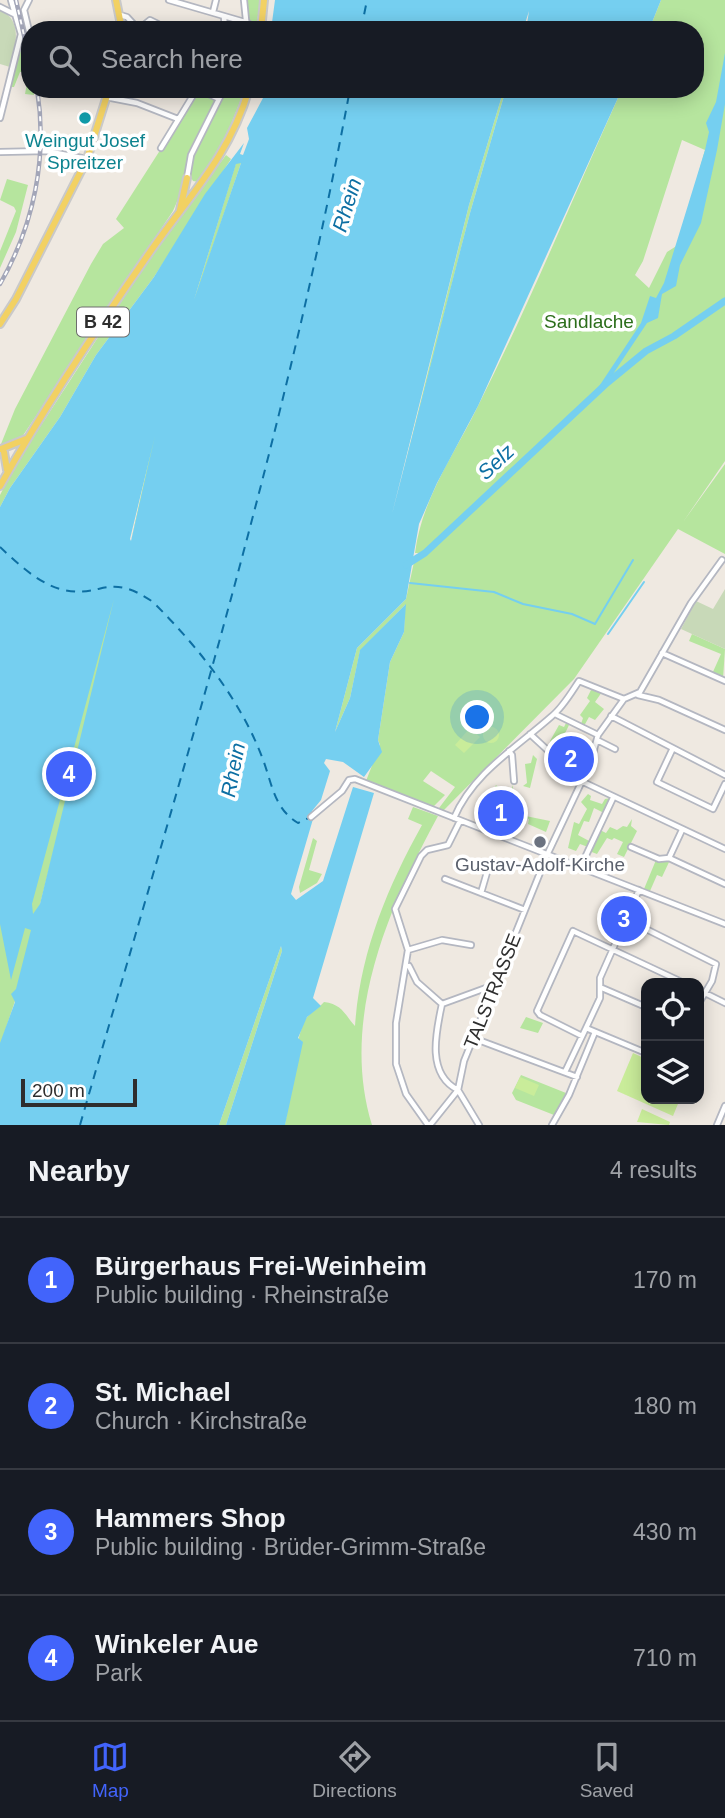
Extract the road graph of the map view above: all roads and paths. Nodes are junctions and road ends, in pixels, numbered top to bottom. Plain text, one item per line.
1 (11, 0) edge
2 (29, 0) edge
3 (116, 0) edge
4 (169, 0) edge
5 (189, 0) edge
6 (216, 0) edge
7 (244, 0) edge
8 (264, 0) edge
9 (0, 7) edge
10 (195, 7) junction
11 (213, 12) junction
12 (15, 15) junction
13 (120, 15) junction
14 (224, 17) junction
15 (27, 21) edge
16 (122, 21) edge
17 (131, 21) edge
18 (224, 21) edge
19 (240, 21) edge
20 (248, 21) edge
21 (262, 21) edge
22 (21, 34) joint
23 (3, 92) edge
24 (106, 98) edge
25 (111, 98) edge
26 (192, 98) edge
27 (246, 98) edge
28 (219, 99) edge
29 (0, 118) edge
30 (178, 119) junction
31 (161, 148) dead end
32 (0, 152) edge
33 (87, 159) junction
34 (187, 178) junction
35 (203, 184) junction
36 (177, 216) junction
37 (0, 324) edge
38 (30, 435) junction
39 (3, 450) edge
40 (16, 457) junction
41 (7, 473) junction
42 (0, 486) edge
43 (722, 560) dead end
44 (662, 653) junction
45 (725, 681) edge
46 (638, 695) junction
47 (624, 699) junction
48 (555, 714) junction
49 (611, 716) junction
50 (725, 730) edge
51 (530, 734) junction
52 (598, 738) junction
53 (673, 748) junction
54 (615, 749) dead end
55 (509, 751) junction
56 (725, 775) edge
57 (514, 781) dead end
58 (581, 781) junction
59 (725, 784) edge
60 (613, 798) junction
61 (311, 817) dead end
62 (457, 819) junction
63 (682, 830) junction
64 (631, 847) dead end
65 (725, 849) edge
66 (547, 855) junction
67 (669, 858) junction
68 (490, 862) dead end
69 (580, 868) junction
70 (446, 879) dead end
71 (725, 884) edge
72 (639, 890) junction
73 (481, 893) junction
74 (524, 910) junction
75 (626, 919) junction
76 (725, 923) edge
77 (471, 945) dead end
78 (408, 950) junction
79 (613, 950) junction
80 (408, 964) junction
81 (673, 978) edge
82 (417, 982) junction
83 (495, 985) junction
84 (404, 988) junction
85 (602, 988) junction
86 (704, 989) edge
87 (704, 993) edge
88 (725, 1003) edge
89 (442, 1004) junction
90 (641, 1005) edge
91 (586, 1028) junction
92 (595, 1032) junction
93 (582, 1036) junction
94 (473, 1038) junction
95 (641, 1051) edge
96 (565, 1072) junction
97 (578, 1077) junction
98 (458, 1090) junction
99 (725, 1106) edge
100 (429, 1125) edge
101 (479, 1125) edge
102 (552, 1125) edge
103 (717, 1125) edge

1 - 12 street
2 - 15 street
3 - 13 main road
4 - 10 street
5 - 10 street
6 - 11 street
7 - 20 street
8 - 21 main road
9 - 12 street
10 - 11 street
11 - 14 street
12 - 22 street
13 - 16 main road
13 - 17 street
14 - 18 street
14 - 19 street
22 - 23 street
23 - 29 street
24 - 33 main road
25 - 30 street
26 - 30 street
27 - 35 main road, B 42
28 - 34 street
30 - 31 street
32 - 33 street
33 - 37 main road
34 - 35 main road
34 - 36 main road
35 - 36 main road, B 42
36 - 38 main road, B 42
38 - 39 main road
38 - 40 main road, B 42
39 - 40 main road
39 - 41 main road
40 - 41 main road, B 42
41 - 42 main road, B 42
43 - 44 street
44 - 45 street
44 - 46 street
46 - 47 street
46 - 50 street
47 - 48 street
47 - 49 street, TALSTRASSE
48 - 51 street
48 - 52 street
49 - 52 street, TALSTRASSE
49 - 53 street
51 - 55 street
51 - 58 street
52 - 54 street
52 - 58 street, TALSTRASSE
53 - 56 street
53 - 59 street
55 - 57 street
55 - 62 street
58 - 60 street
58 - 66 street, TALSTRASSE
60 - 63 street
60 - 69 street
61 - 62 street
62 - 66 street
62 - 78 street
63 - 65 street
63 - 67 street
64 - 67 street
66 - 69 street
66 - 74 street, TALSTRASSE
67 - 71 street
68 - 73 street
69 - 72 street
70 - 73 street
72 - 75 street
72 - 76 street
73 - 74 street
74 - 83 street, TALSTRASSE
75 - 79 street
75 - 86 street
77 - 78 street
78 - 80 street
79 - 81 street
79 - 85 street
79 - 93 street
80 - 82 street
80 - 84 street
82 - 84 street
82 - 89 street
83 - 89 street
83 - 94 street, TALSTRASSE
84 - 100 street
85 - 90 street
85 - 91 street
87 - 88 street
89 - 98 street
91 - 92 street
91 - 93 street
92 - 95 street
92 - 97 street
93 - 96 street
94 - 96 street
94 - 98 street, TALSTRASSE
96 - 97 street
97 - 102 street
98 - 100 street
98 - 101 street
99 - 103 street

